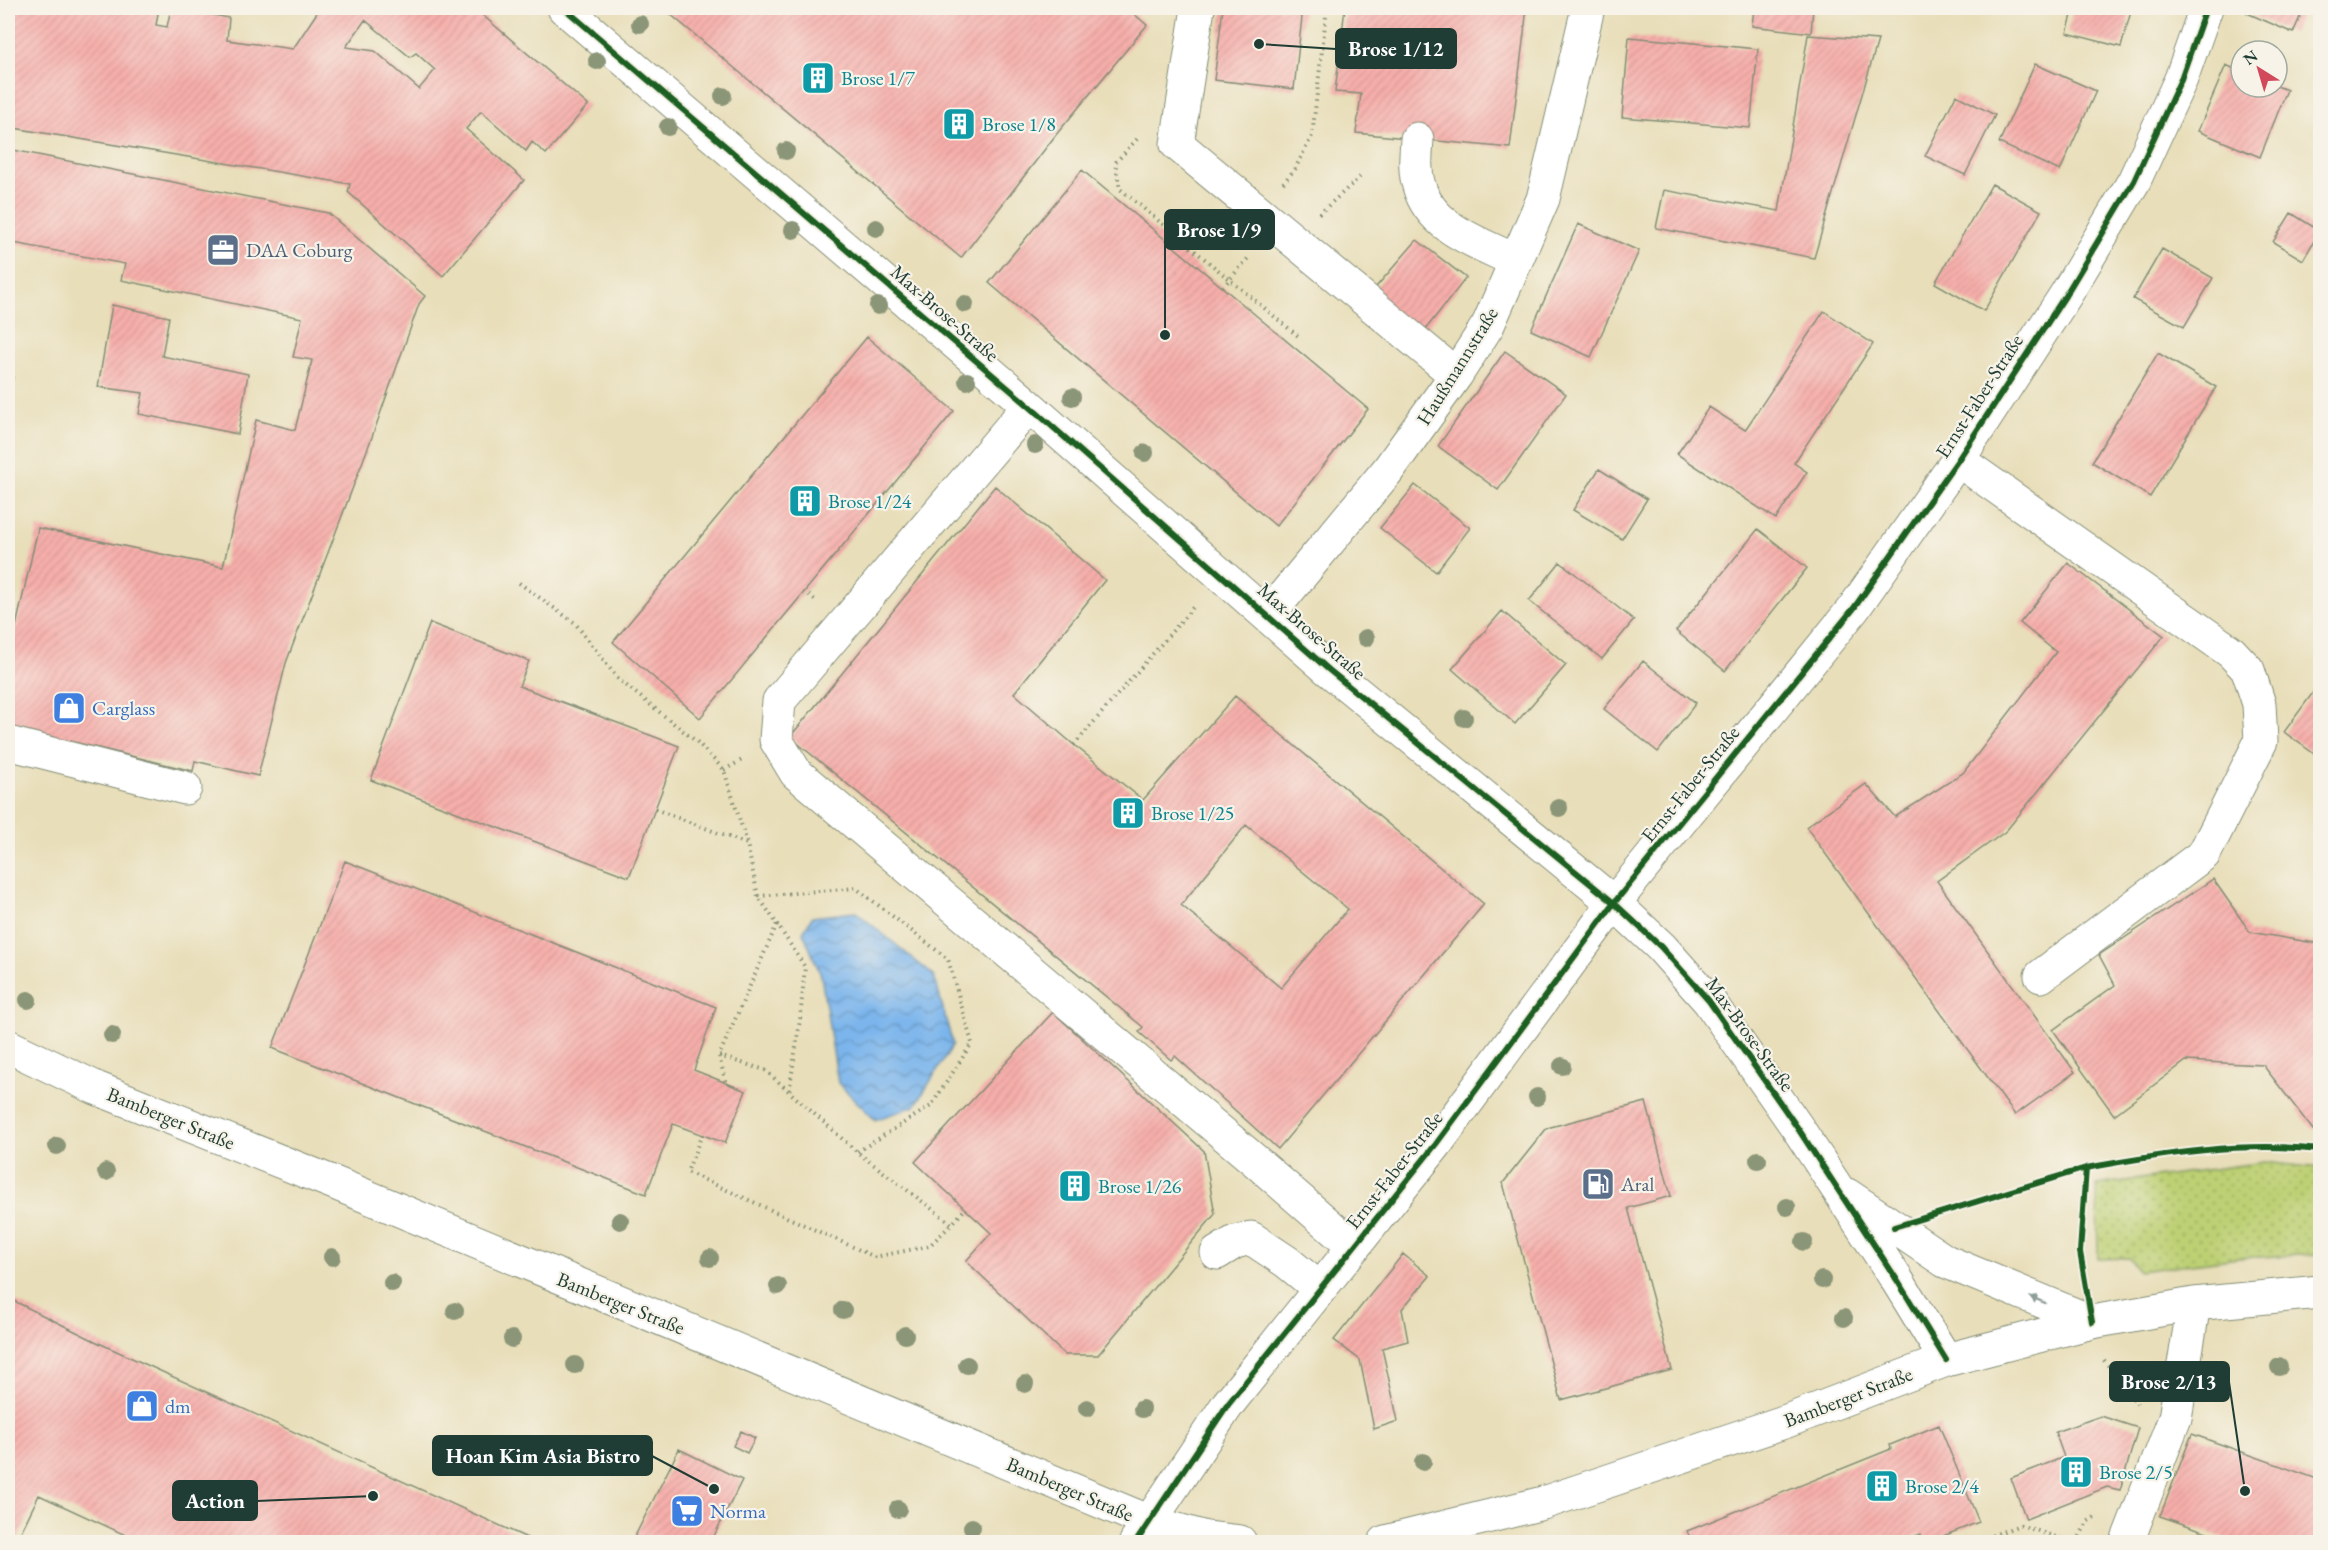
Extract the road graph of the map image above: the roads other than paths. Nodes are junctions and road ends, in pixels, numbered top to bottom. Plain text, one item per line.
1 (564, 8) edge
2 (1198, 8) edge
3 (1588, 8) edge
4 (2206, 8) edge
5 (1418, 139) dead end
6 (1516, 261) junction
7 (1456, 375) junction
8 (1029, 406) junction
9 (1958, 460) junction
10 (1268, 615) junction
11 (8, 743) edge
12 (185, 788) dead end
13 (1614, 903) junction
14 (2041, 976) dead end
15 (8, 1046) edge
16 (1835, 1187) junction
17 (1354, 1247) junction
18 (1217, 1253) dead end
19 (1320, 1289) junction
20 (2320, 1293) edge
21 (2194, 1304) junction
22 (2092, 1322) junction
23 (1946, 1360) junction
24 (1143, 1532) edge
25 (1240, 1542) edge
26 (1385, 1542) edge
27 (2127, 1542) edge

1 - 8 street, Max-Brose-Straße
2 - 7 street
3 - 6 street, Haußmannstraße
4 - 9 street, Ernst-Faber-Straße
5 - 6 street
6 - 7 street, Haußmannstraße
7 - 10 street, Haußmannstraße
8 - 10 street, Max-Brose-Straße
8 - 17 street
9 - 13 street, Ernst-Faber-Straße
9 - 14 street
10 - 13 street, Max-Brose-Straße
11 - 12 street
13 - 16 street, Max-Brose-Straße
13 - 17 street, Ernst-Faber-Straße
15 - 24 street, Bamberger Straße
22 -> 16 street, Max-Brose-Straße
16 - 23 street, Max-Brose-Straße
17 - 19 street, Ernst-Faber-Straße
18 - 19 street
19 - 24 street, Ernst-Faber-Straße
20 - 21 street, Bamberger Straße
21 - 22 street, Bamberger Straße
21 - 27 street
22 - 23 street, Bamberger Straße
23 - 26 street, Bamberger Straße
24 - 25 street, Bamberger Straße

